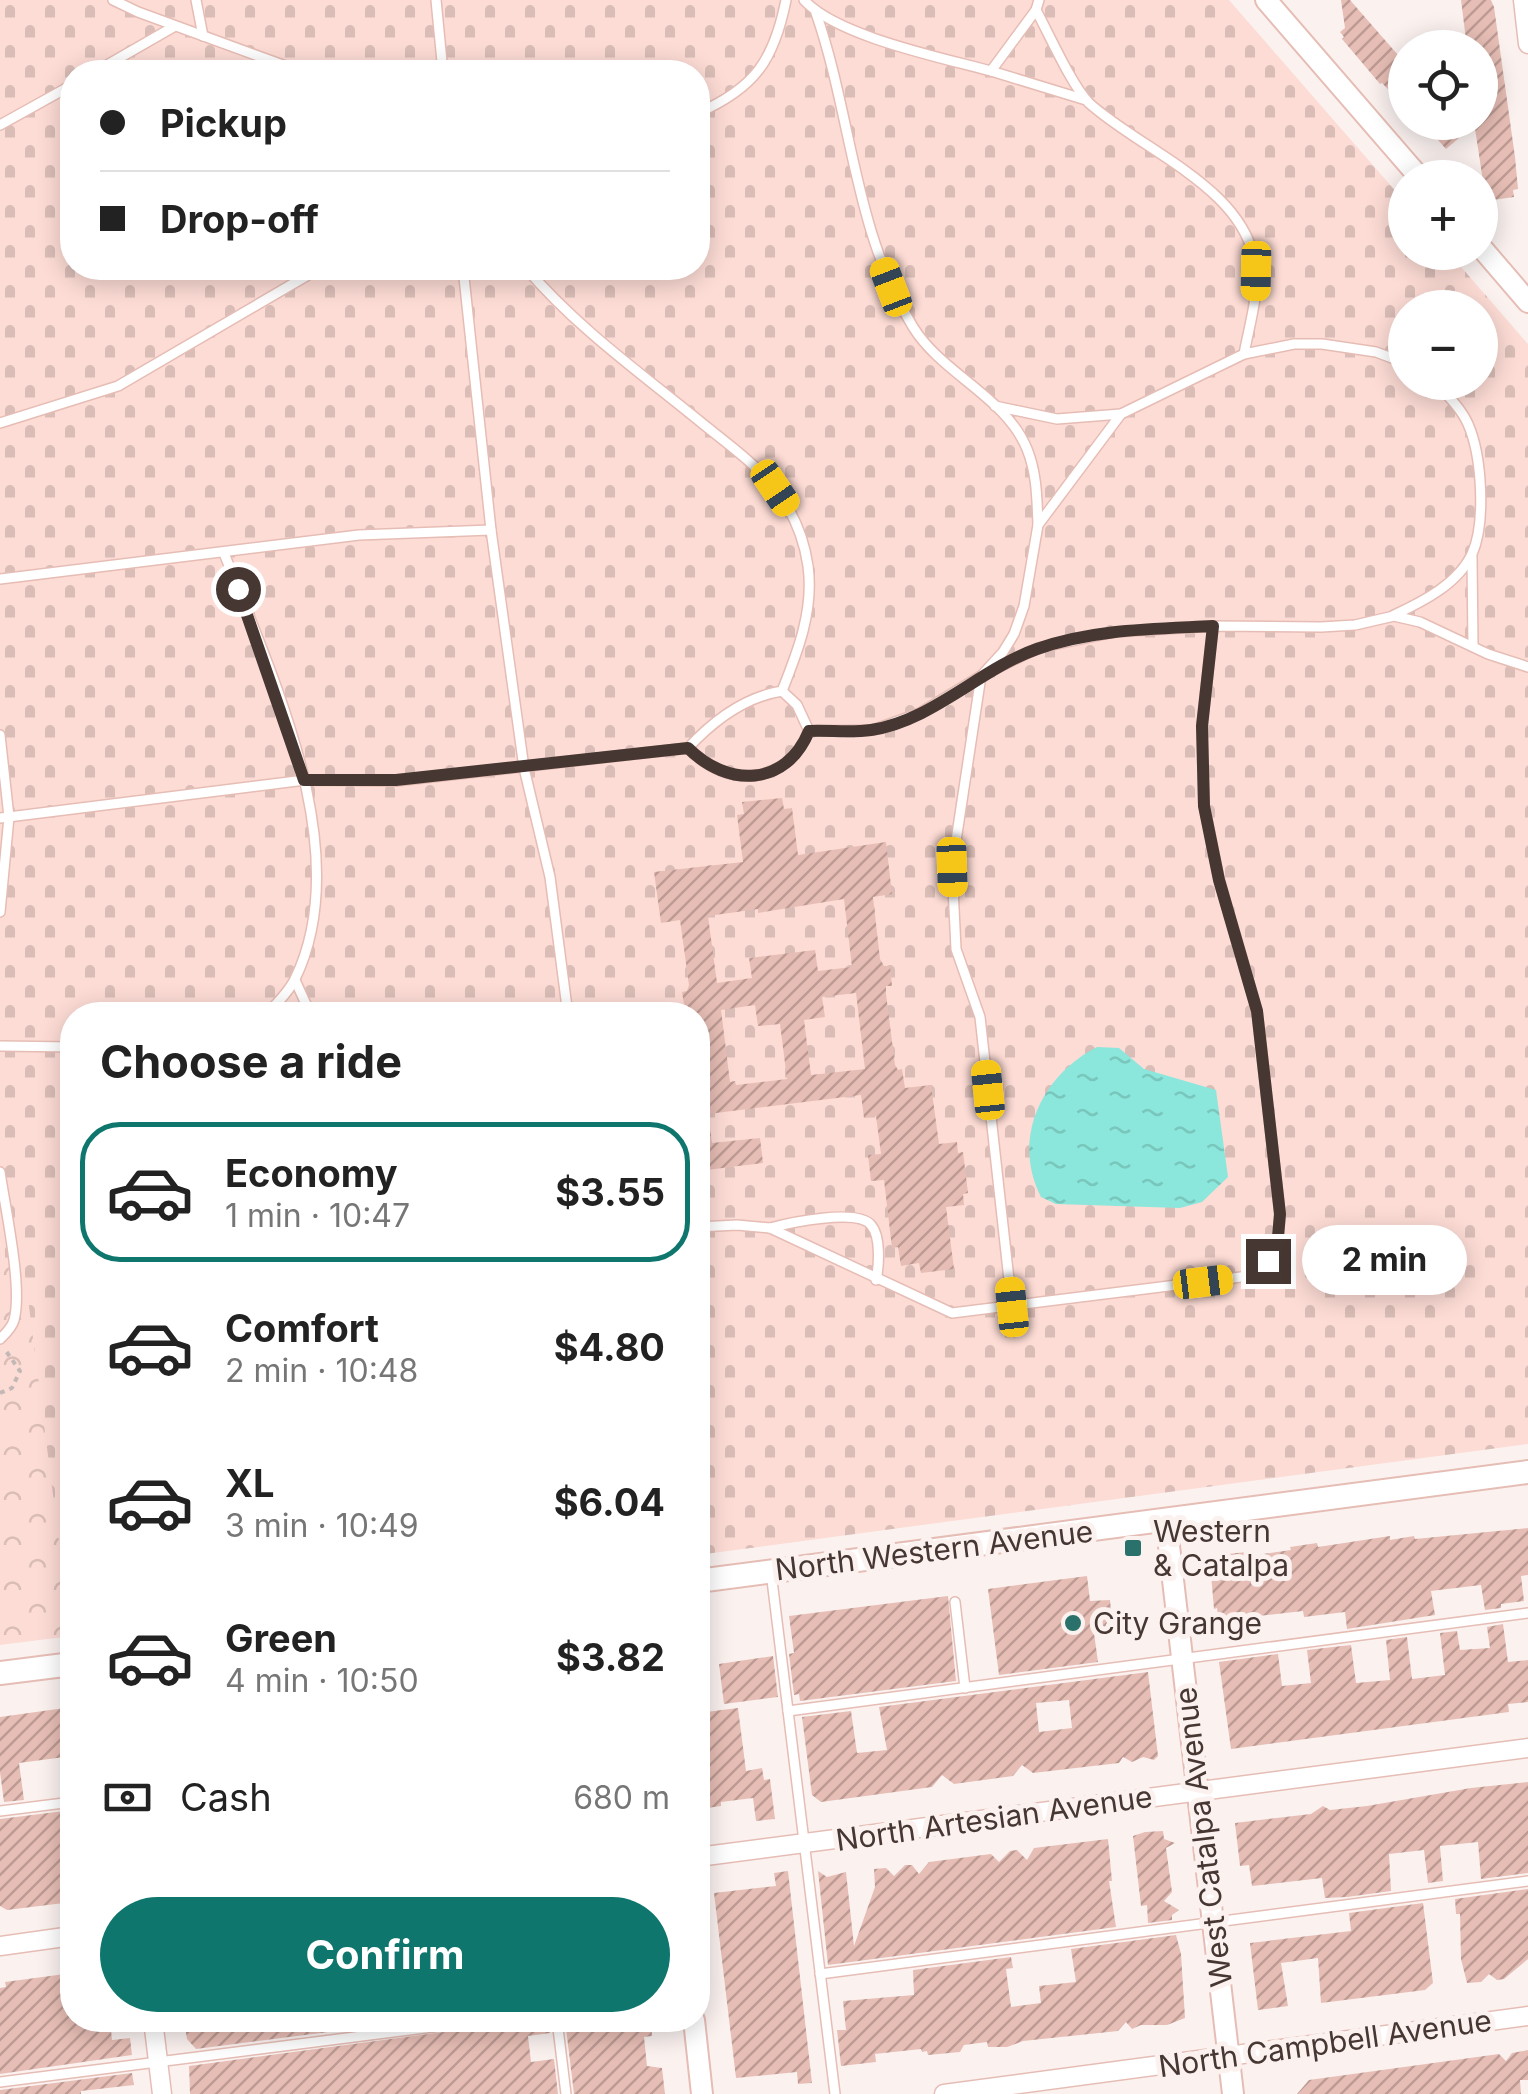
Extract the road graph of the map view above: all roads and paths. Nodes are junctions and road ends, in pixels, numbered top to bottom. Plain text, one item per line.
1 (113, 0) edge
2 (196, 0) edge
3 (436, 0) edge
4 (786, 0) edge
5 (804, 0) edge
6 (1266, 0) edge
7 (1522, 0) edge
8 (1037, 5) edge
9 (816, 13) junction
10 (175, 26) junction
11 (203, 36) junction
12 (1528, 44) edge
13 (116, 60) edge
14 (269, 60) edge
15 (442, 60) edge
16 (991, 71) junction
17 (60, 92) edge
18 (1086, 100) junction
19 (710, 106) edge
20 (0, 125) edge
21 (1404, 160) edge
22 (1498, 267) edge
23 (299, 280) edge
24 (464, 280) edge
25 (538, 280) edge
26 (1528, 302) edge
27 (1244, 354) junction
28 (1388, 357) edge
29 (1451, 400) edge
30 (994, 406) junction
31 (1121, 414) junction
32 (0, 423) edge
33 (1038, 525) junction
34 (491, 530) junction
35 (224, 553) junction
36 (1472, 554) junction
37 (0, 578) edge
38 (1394, 616) junction
39 (1213, 626) junction
40 (1473, 646) junction
41 (1528, 666) edge
42 (981, 676) junction
43 (782, 691) junction
44 (809, 731) junction
45 (0, 735) edge
46 (688, 748) junction
47 (524, 768) junction
48 (304, 780) junction
49 (4, 817) edge
50 (0, 912) edge
51 (294, 980) junction
52 (276, 1002) edge
53 (305, 1002) edge
54 (566, 1002) edge
55 (0, 1046) edge
56 (60, 1047) edge
57 (0, 1172) edge
58 (710, 1226) edge
59 (770, 1228) junction
60 (876, 1280) junction
61 (1012, 1307) junction
62 (1, 1343) edge
63 (0, 1393) edge
64 (1528, 1472) edge
65 (1166, 1520) junction
66 (771, 1572) junction
67 (710, 1580) edge
68 (955, 1602) dead end
69 (1528, 1613) edge
70 (1182, 1660) junction
71 (60, 1666) edge
72 (0, 1673) edge
73 (965, 1688) junction
74 (788, 1711) junction
75 (1528, 1748) edge
76 (1197, 1791) junction
77 (60, 1804) edge
78 (0, 1811) edge
79 (804, 1843) junction
80 (710, 1855) edge
81 (1528, 1882) edge
82 (1214, 1923) junction
83 (60, 1938) edge
84 (0, 1946) edge
85 (820, 1974) junction
86 (1528, 2016) edge
87 (154, 2032) edge
88 (394, 2032) edge
89 (558, 2032) edge
90 (695, 2032) edge
91 (1229, 2056) junction
92 (158, 2062) junction
93 (0, 2082) edge
94 (162, 2094) edge
95 (566, 2094) edge
96 (702, 2094) edge
97 (834, 2094) edge
98 (944, 2094) edge
99 (1233, 2094) edge

1 - 10 lane
2 - 11 lane
3 - 15 lane
4 - 19 lane
5 - 9 lane
6 - 21 street
7 - 12 street
8 - 16 lane
8 - 18 lane
9 - 16 lane
9 - 30 lane
10 - 11 lane
10 - 13 lane
11 - 14 lane
16 - 18 lane
17 - 20 lane
18 - 27 lane
22 - 26 street
23 - 32 lane
24 - 34 lane
25 - 43 lane
27 - 28 lane
27 - 31 lane
29 - 36 lane
30 - 31 lane
30 - 33 lane
31 - 33 lane
33 - 42 lane
34 - 35 lane
34 - 47 lane
35 - 37 lane
35 - 48 lane
36 - 38 lane
36 - 40 lane
38 - 39 lane
38 - 40 lane
39 - 42 lane
39 - 61 lane
40 - 41 lane
42 - 44 lane
42 - 61 lane
43 - 44 lane
43 - 46 lane
44 - 46 lane
45 - 49 lane
46 - 47 lane
47 - 48 lane
47 - 54 lane
48 - 49 lane
48 - 51 lane
49 - 50 lane
51 - 52 lane
51 - 53 lane
55 - 56 lane
57 - 62 lane
58 - 59 lane
59 - 60 lane
59 - 60 lane
60 - 61 lane
62 - 63 path
64 - 65 main road, North Western Avenue
65 - 66 main road, North Western Avenue
65 - 70 street, West Catalpa Avenue
66 - 67 main road, North Western Avenue
66 - 74 lane
68 - 73 lane
69 - 70 lane
70 - 73 lane
70 - 76 street, West Catalpa Avenue
71 - 72 main road
73 - 74 lane
74 - 79 lane
75 - 76 street, North Artesian Avenue
76 - 79 street, North Artesian Avenue
76 - 82 street, West Catalpa Avenue
77 - 78 lane
79 - 80 street, North Artesian Avenue
79 - 85 lane
81 - 82 lane
82 - 85 lane
82 - 91 street, West Catalpa Avenue
83 - 84 street
85 - 97 lane
86 - 91 street, North Campbell Avenue
87 - 92 street
88 - 92 lane
89 - 95 lane
90 - 96 street
91 - 98 street, North Campbell Avenue
91 - 99 street, West Catalpa Avenue
92 - 93 lane
92 - 94 street

